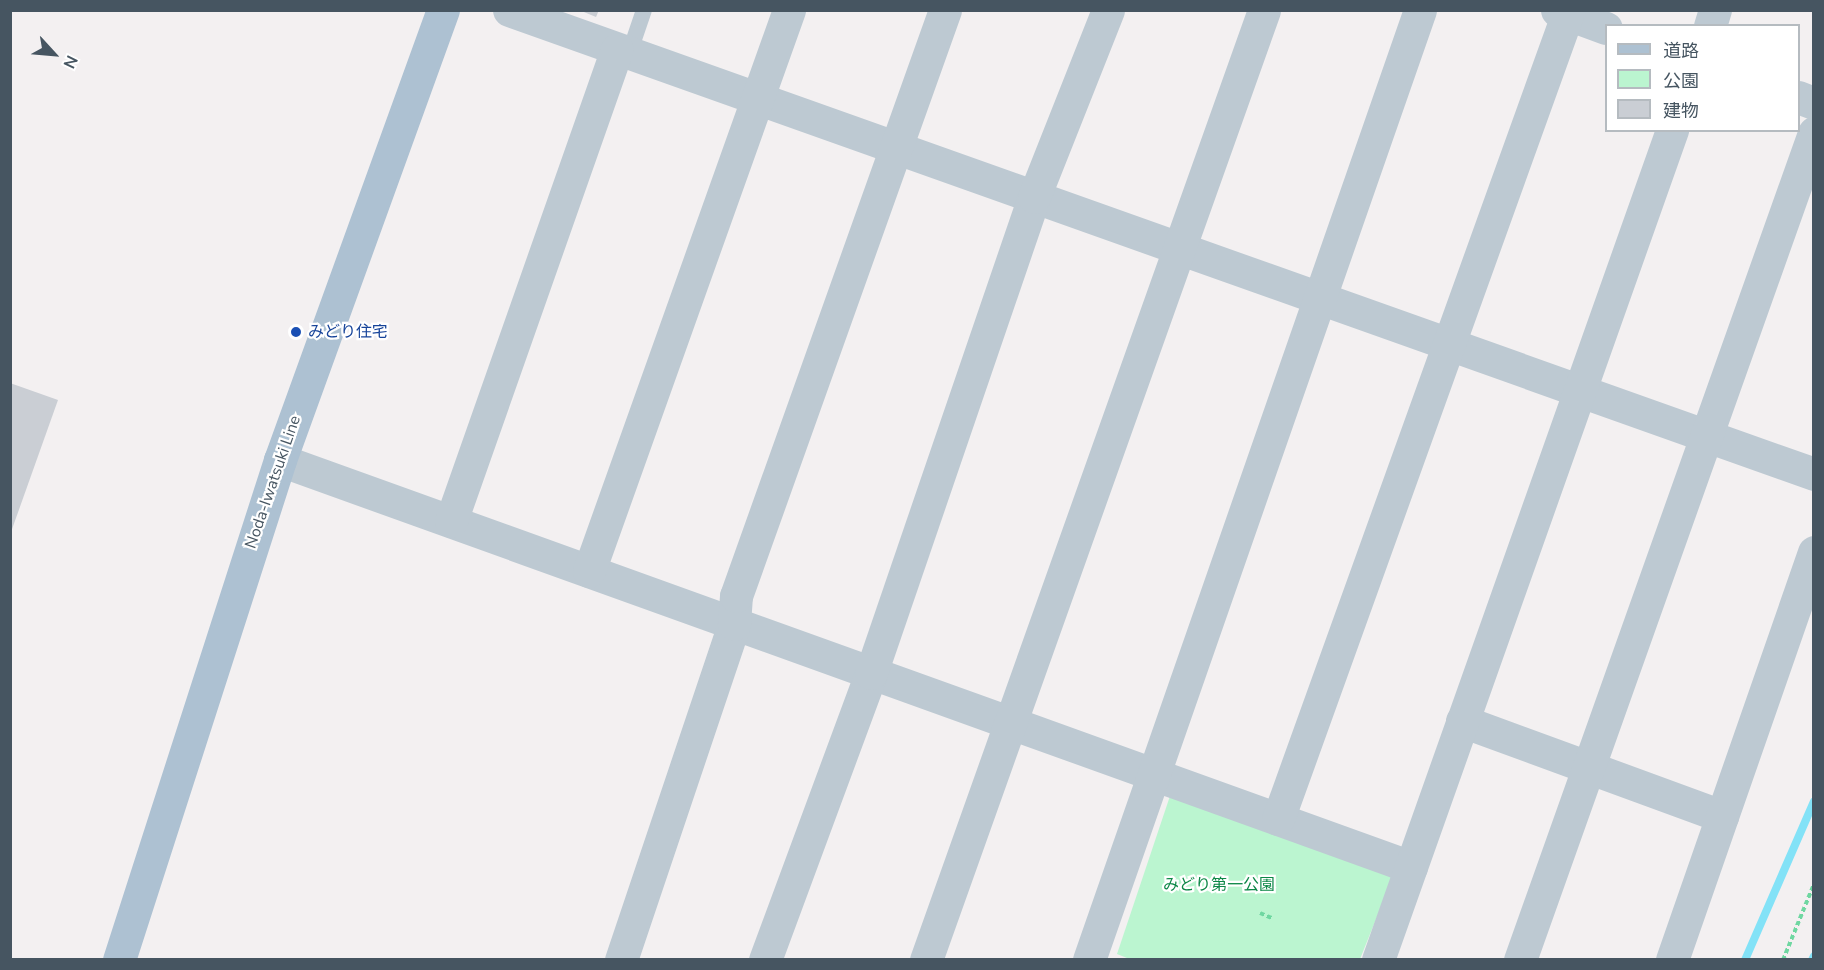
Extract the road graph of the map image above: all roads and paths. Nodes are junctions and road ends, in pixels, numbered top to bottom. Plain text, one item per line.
1 (443, 10) edge
2 (509, 10) edge
3 (644, 10) edge
4 (789, 10) edge
5 (945, 10) edge
6 (1108, 10) edge
7 (1264, 10) edge
8 (1420, 10) edge
9 (1564, 12) edge
10 (1605, 28) edge
11 (623, 51) junction
12 (758, 99) junction
13 (1671, 132) edge
14 (1814, 134) edge
15 (897, 149) junction
16 (1034, 197) junction
17 (1177, 248) junction
18 (1320, 299) junction
19 (1450, 345) junction
20 (1580, 391) junction
21 (1706, 436) junction
22 (280, 460) junction
23 (1814, 474) edge
24 (451, 521) junction
25 (1814, 552) edge
26 (589, 571) junction
27 (734, 624) junction
28 (871, 673) junction
29 (1462, 721) junction
30 (1008, 722) junction
31 (1588, 768) junction
32 (1153, 774) junction
33 (1722, 816) junction
34 (1278, 819) junction
35 (1410, 867) junction
36 (1814, 884) edge
37 (1260, 913) dead end
38 (1272, 918) dead end
39 (119, 960) edge
40 (621, 960) edge
41 (765, 960) edge
42 (926, 960) edge
43 (1089, 960) edge
44 (1378, 960) edge
45 (1520, 960) edge
46 (1672, 960) edge
47 (1783, 960) edge

1 - 22 main road, Noda-Iwatsuki Line
2 - 11 street
3 - 11 lane
4 - 12 street
5 - 15 street
6 - 16 street
7 - 17 street
8 - 18 street
9 - 10 street
9 - 19 street
11 - 12 street
11 - 24 street
12 - 15 street
12 - 26 street
13 - 20 street
14 - 21 street
15 - 16 street
15 - 27 street
16 - 17 street
16 - 28 street
17 - 18 street
17 - 30 street
18 - 19 street
18 - 32 street
19 - 20 street
19 - 34 street
20 - 21 street
20 - 29 street
21 - 23 street
21 - 31 street
22 - 24 street
22 - 39 main road, Noda-Iwatsuki Line
24 - 26 street
25 - 33 street
26 - 27 street
27 - 28 street
27 - 40 street
28 - 30 street
28 - 41 street
29 - 31 street
29 - 35 street
30 - 32 street
30 - 42 street
31 - 33 street
31 - 45 street
32 - 34 street
32 - 43 street
33 - 46 street
34 - 35 street
35 - 44 street
36 - 47 path
37 - 38 path

